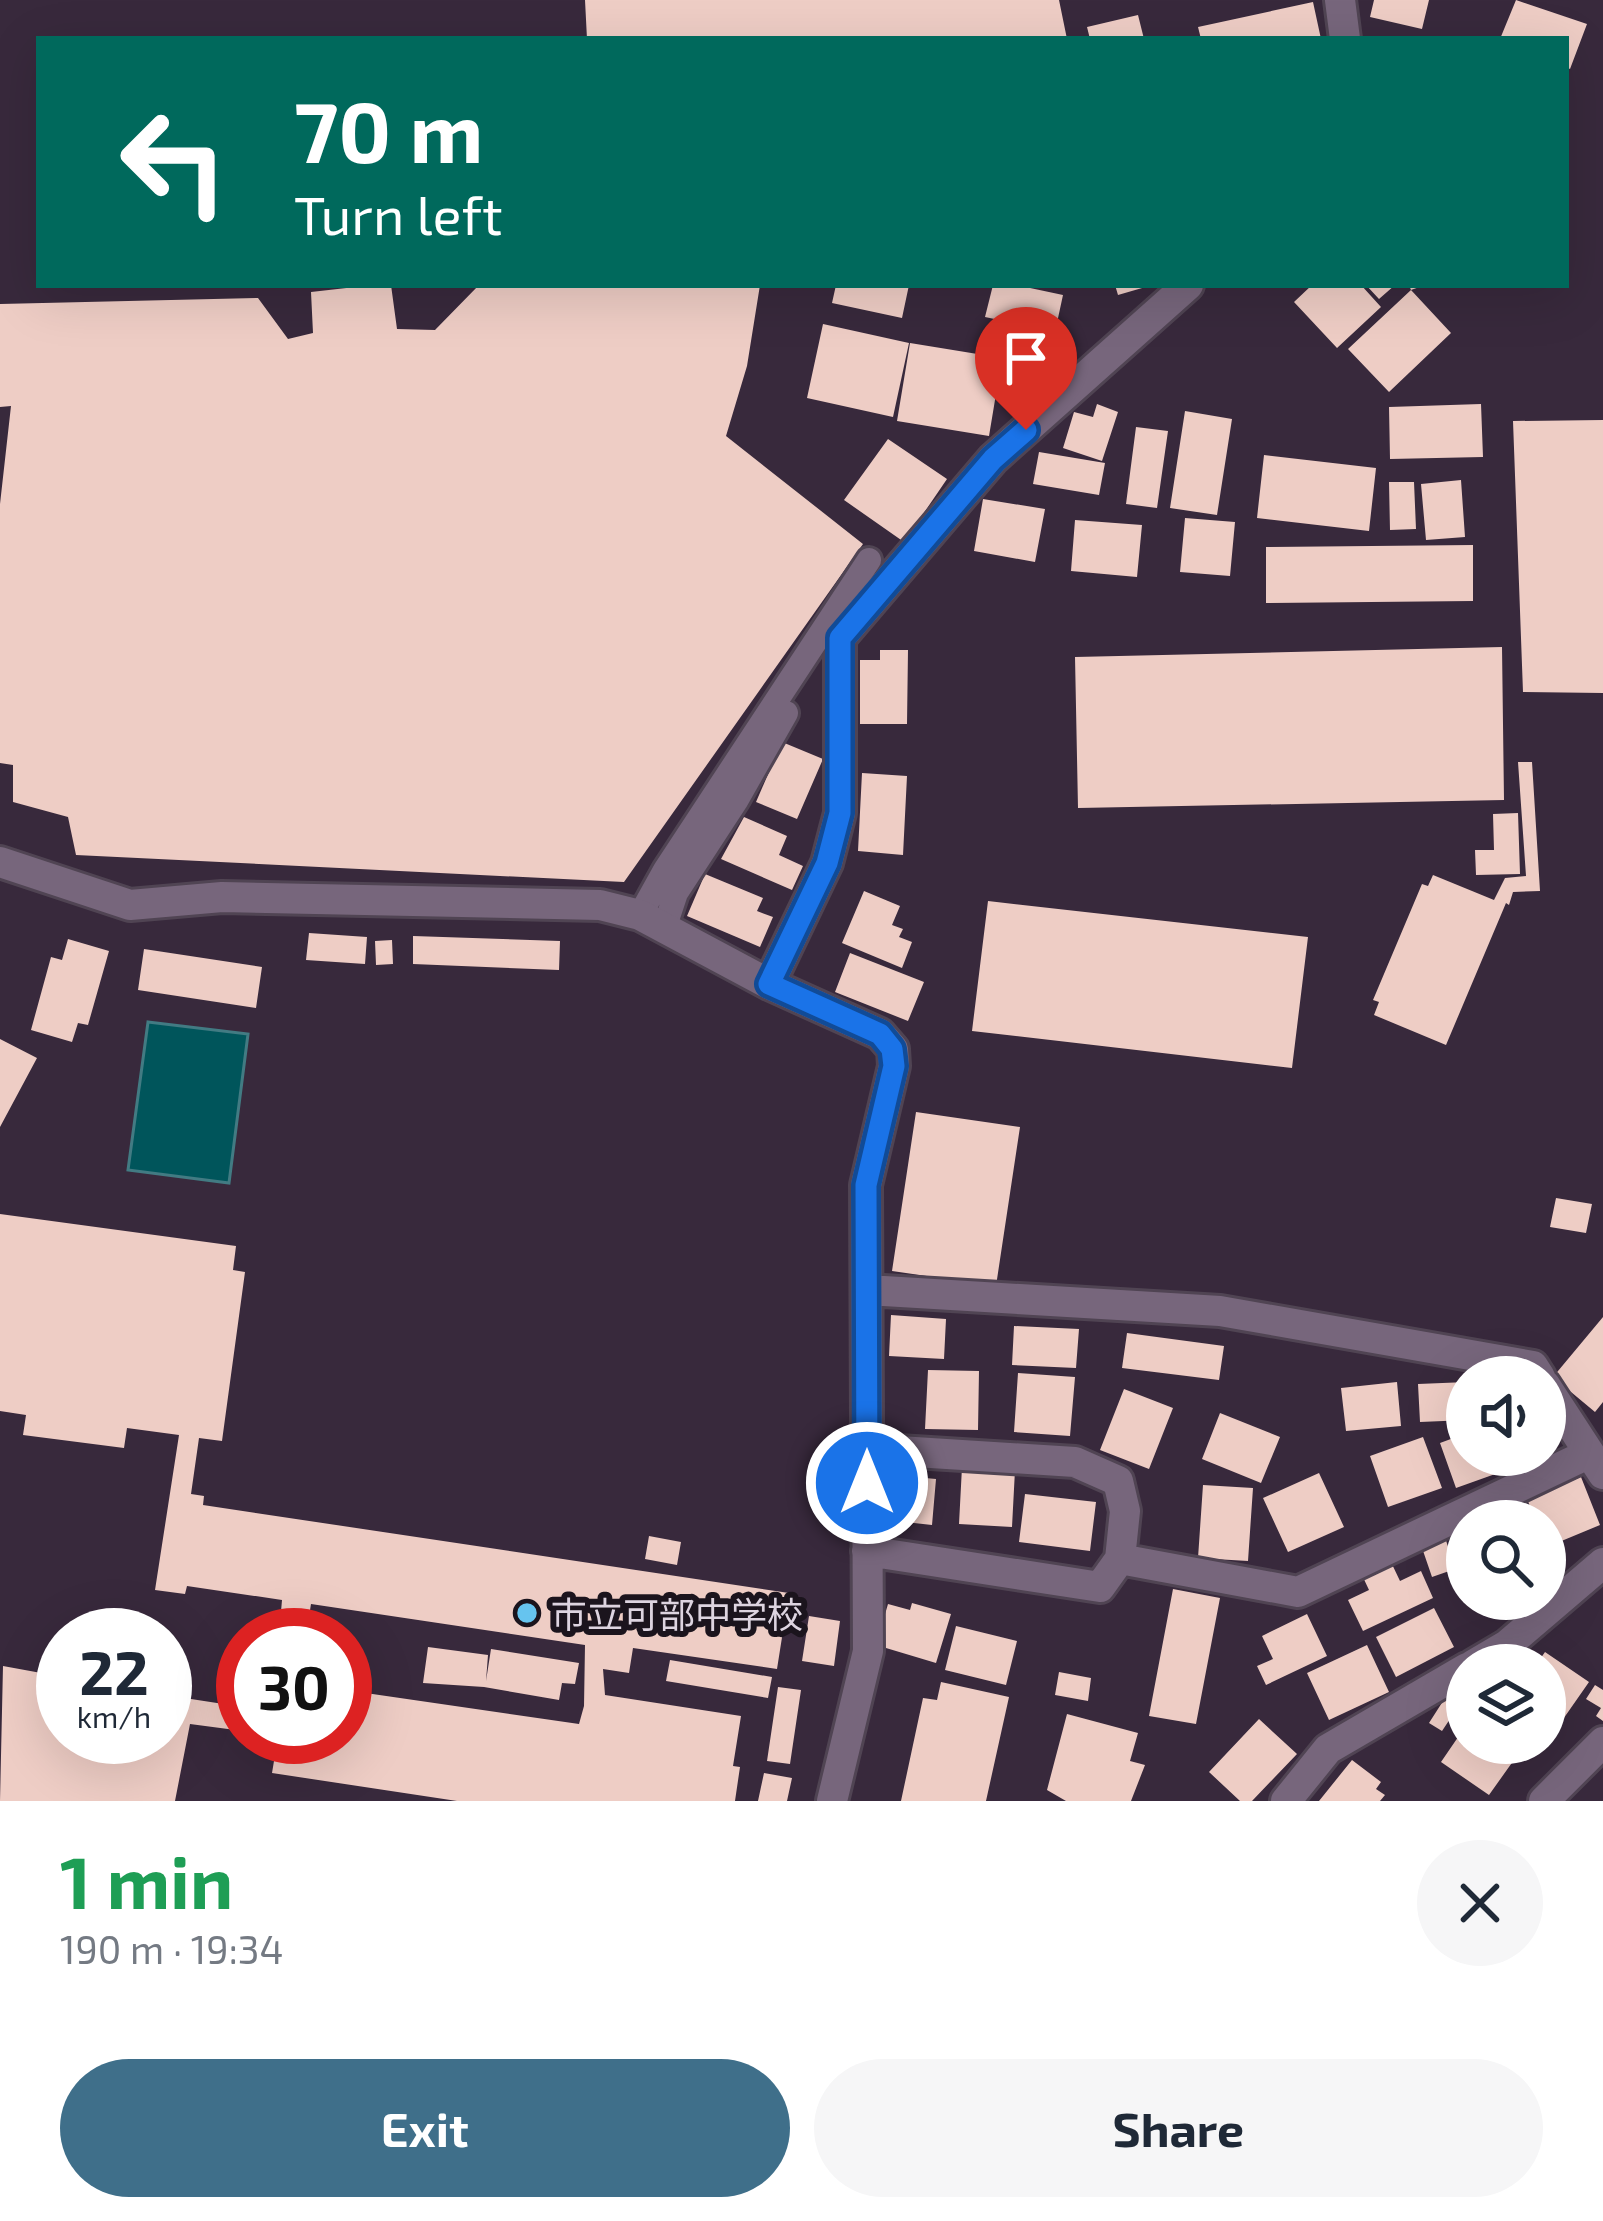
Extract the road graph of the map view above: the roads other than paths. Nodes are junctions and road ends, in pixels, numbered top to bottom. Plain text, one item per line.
1 (1340, 0) edge
2 (1345, 36) edge
3 (1185, 288) edge
4 (869, 560) dead end
5 (840, 638) junction
6 (0, 862) edge
7 (652, 922) junction
8 (769, 984) junction
9 (867, 1291) junction
10 (1476, 1356) edge
11 (1566, 1418) edge
12 (867, 1449) junction
13 (1595, 1464) edge
14 (867, 1552) junction
15 (1120, 1558) junction
16 (1603, 1563) edge
17 (1508, 1644) edge
18 (1446, 1681) edge
19 (1603, 1742) edge
20 (832, 1801) edge
21 (1286, 1801) edge
22 (1544, 1801) edge

1 - 2 street
3 - 5 street
4 - 7 lane
5 - 7 lane
5 - 8 street
6 - 7 street
7 - 8 street
8 - 9 street
9 - 10 street
9 - 12 street
11 - 13 street
12 - 14 street
12 - 15 street
13 - 15 street
14 - 15 street
14 - 20 street
16 - 17 street
18 - 21 street
19 - 22 street

